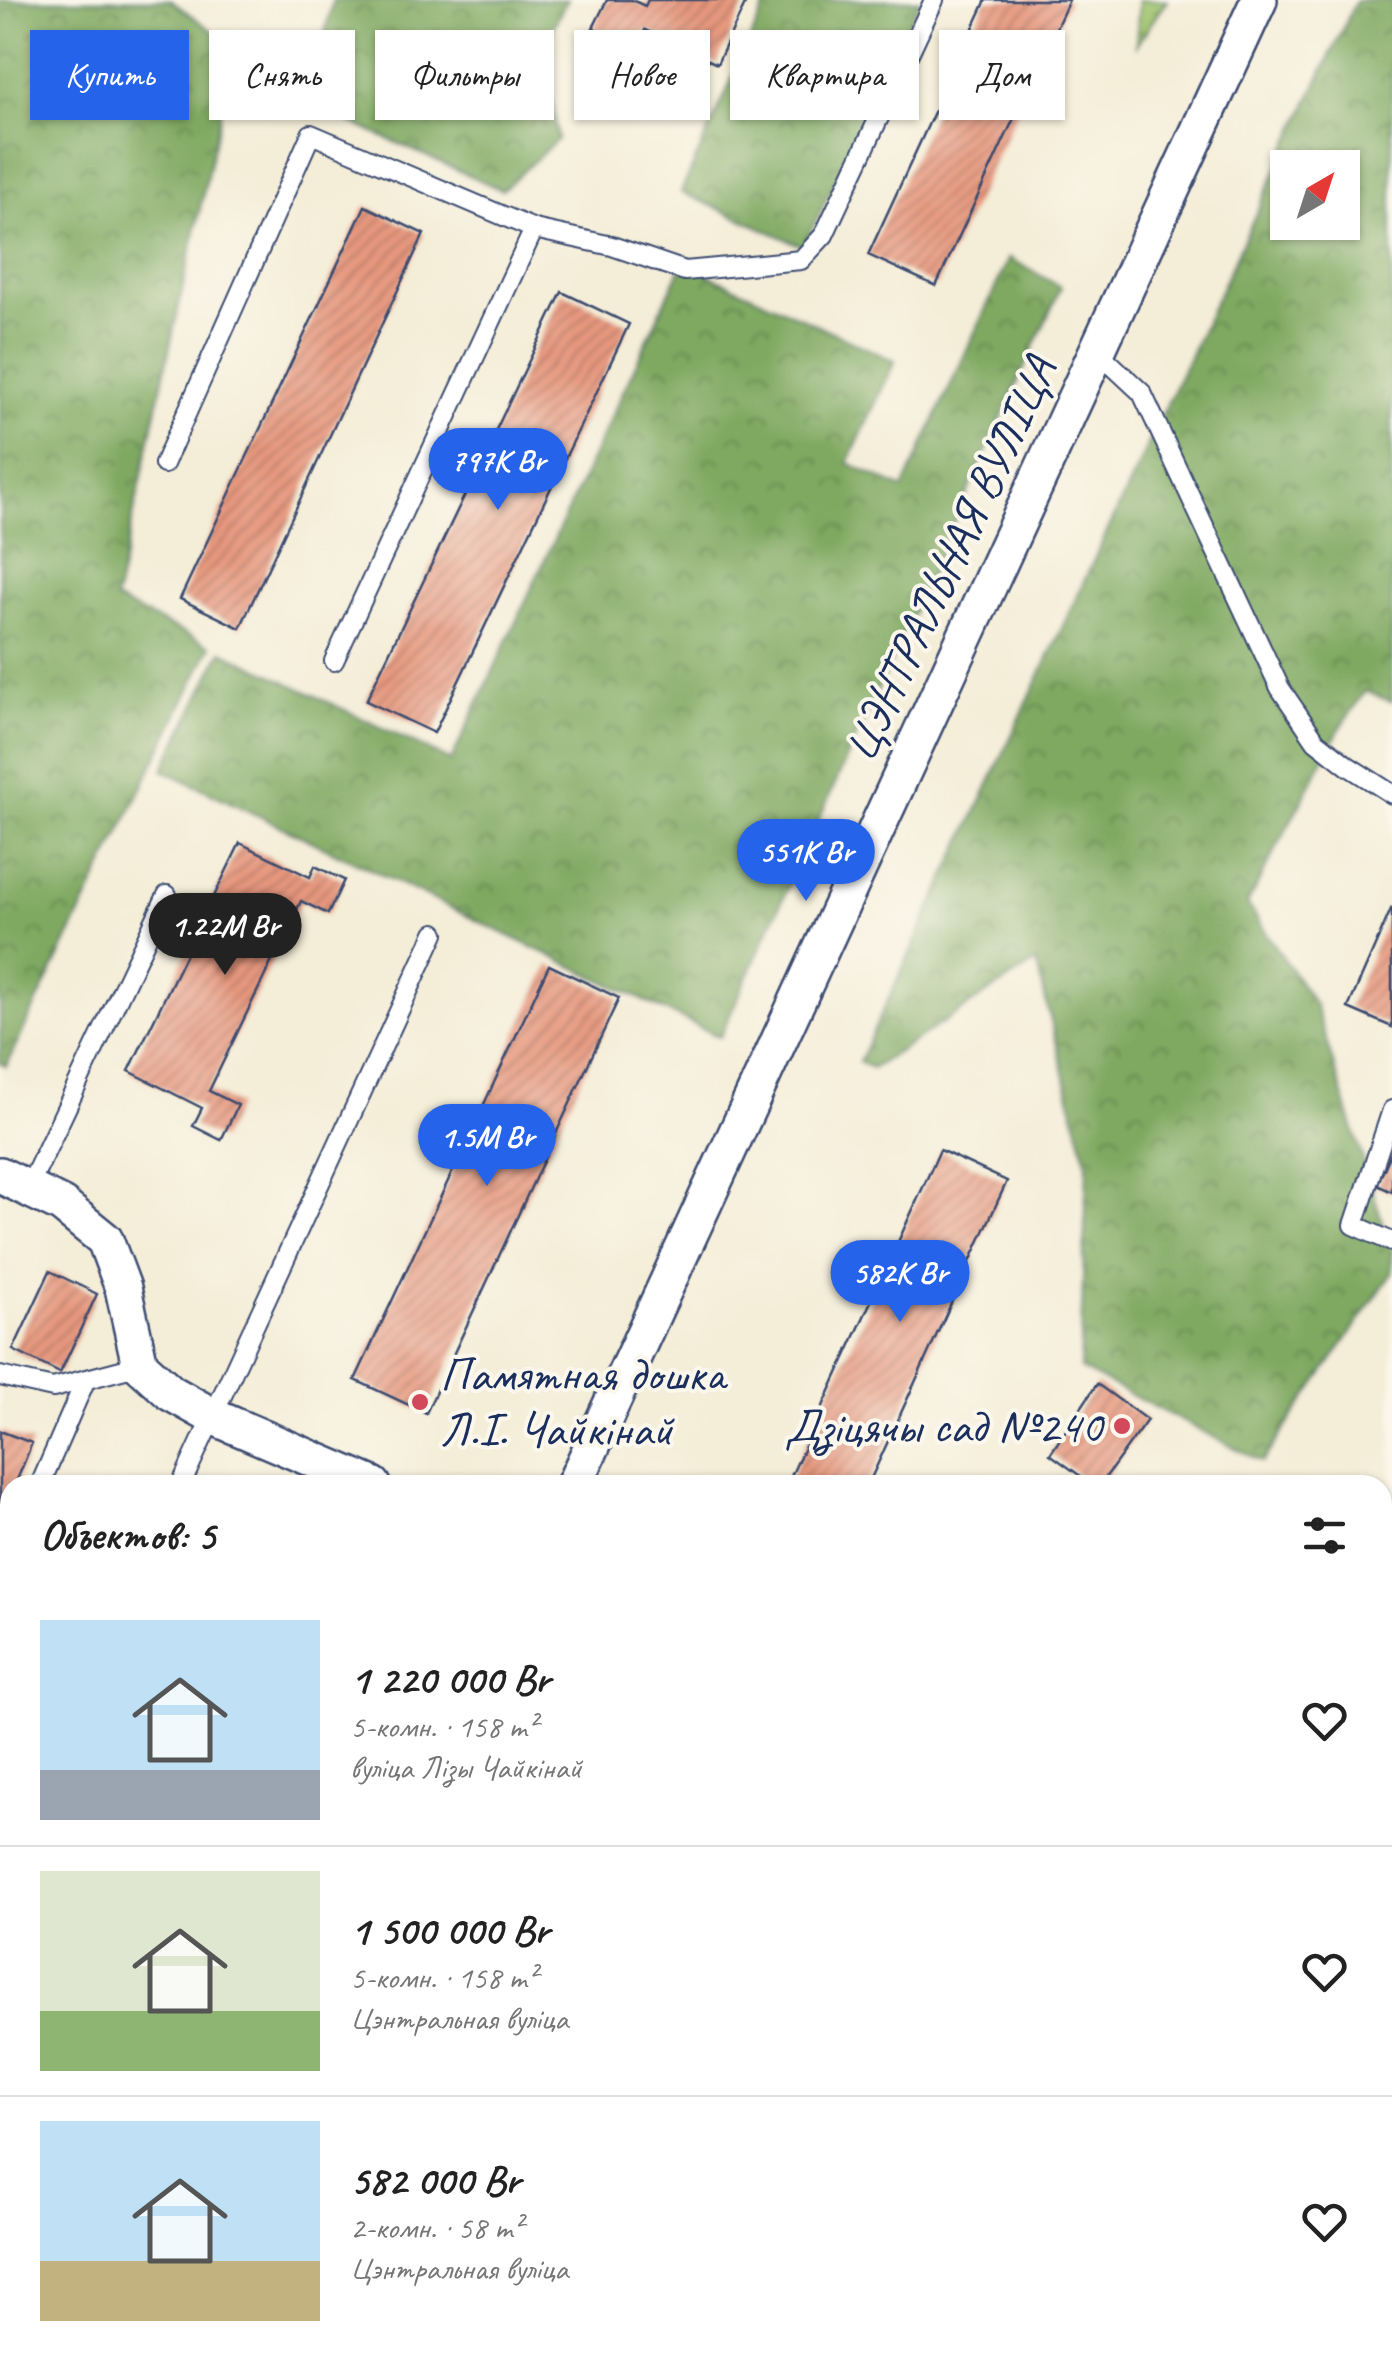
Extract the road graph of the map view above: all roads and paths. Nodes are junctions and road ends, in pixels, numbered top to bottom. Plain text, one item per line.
1 (934, 0) edge
2 (1259, 0) edge
3 (534, 229) junction
4 (1098, 351) junction
5 (164, 464) dead end
6 (334, 661) dead end
7 (1392, 794) edge
8 (167, 895) dead end
9 (435, 933) dead end
10 (1392, 1110) edge
11 (14, 1182) edge
12 (1392, 1242) edge
13 (140, 1365) junction
14 (0, 1376) edge
15 (86, 1379) junction
16 (214, 1417) junction
17 (44, 1475) edge
18 (186, 1475) edge
19 (350, 1475) edge
20 (579, 1475) edge

1 - 3 lane
2 - 4 street, ЦЭНТРАЛЬНАЯ ВУЛІЦА
3 - 5 lane
3 - 6 lane
4 - 7 lane
4 - 20 street, ЦЭНТРАЛЬНАЯ ВУЛІЦА
8 - 11 lane
9 - 16 lane
10 - 12 lane
11 - 13 street
13 - 15 lane
13 - 16 street
14 - 15 lane
15 - 17 lane
16 - 18 lane
16 - 19 street

